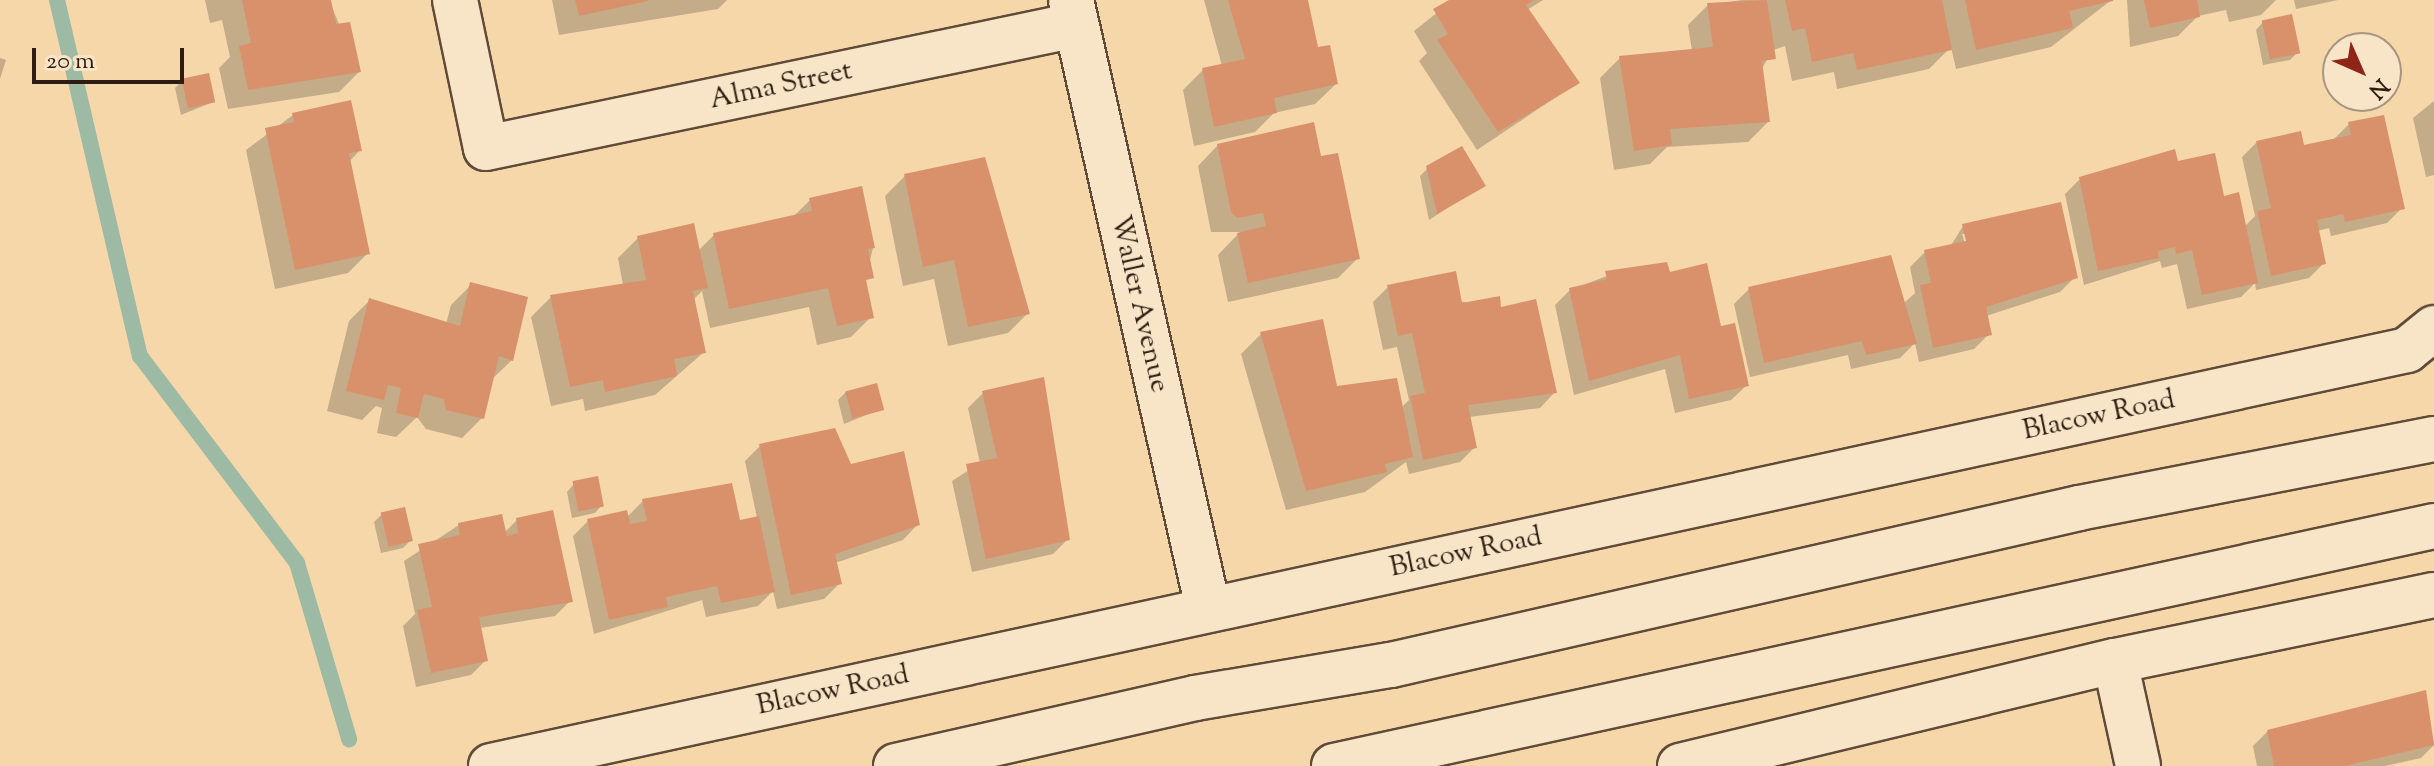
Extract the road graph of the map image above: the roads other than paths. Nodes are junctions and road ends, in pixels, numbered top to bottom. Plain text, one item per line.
1 (455, 0) edge
2 (1073, 12) edge
3 (2434, 328) edge
4 (2434, 439) edge
5 (2434, 526) edge
6 (2434, 595) edge
7 (1208, 608) junction
8 (2115, 661) junction
9 (491, 766) edge
10 (896, 766) edge
11 (1334, 766) edge
12 (1680, 766) edge
13 (2138, 766) edge

1 - 2 street, Alma Street
2 - 7 street, Waller Avenue
3 - 7 street, Blacow Road
4 - 10 street
5 - 11 street
6 - 8 street
7 - 9 street, Blacow Road
8 - 12 street
8 - 13 street

